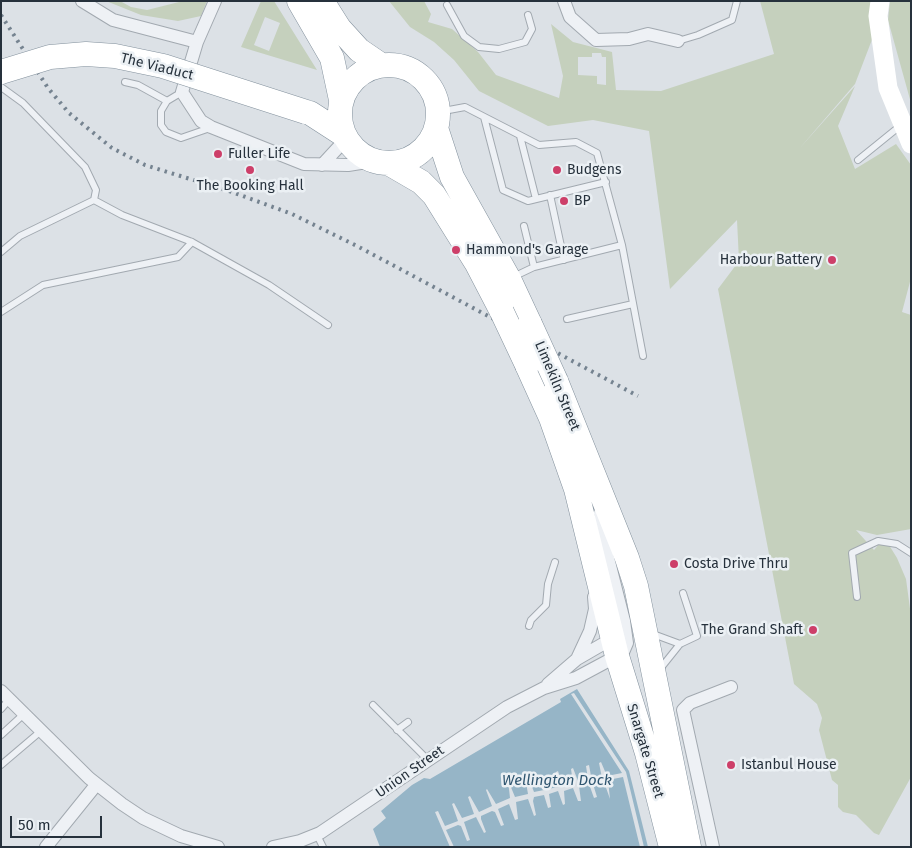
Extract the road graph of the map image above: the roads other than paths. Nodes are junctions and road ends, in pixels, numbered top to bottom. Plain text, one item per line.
1 (82, 1) edge
2 (214, 1) edge
3 (299, 1) edge
4 (322, 1) edge
5 (564, 1) edge
6 (737, 1) edge
7 (880, 1) edge
8 (447, 5) dead end
9 (528, 15) dead end
10 (678, 41) joint
11 (197, 42) junction
12 (381, 65) junction
13 (1, 72) edge
14 (125, 82) dead end
15 (1, 87) edge
16 (182, 92) junction
17 (167, 101) junction
18 (341, 104) junction
19 (308, 113) junction
20 (484, 117) junction
21 (437, 120) junction
22 (901, 126) junction
23 (211, 128) junction
24 (520, 136) junction
25 (345, 137) junction
26 (911, 144) edge
27 (858, 160) dead end
28 (381, 162) junction
29 (322, 165) junction
30 (606, 182) junction
31 (550, 195) junction
32 (536, 199) junction
33 (94, 200) junction
34 (524, 226) dead end
35 (192, 242) junction
36 (622, 245) junction
37 (1, 252) edge
38 (564, 260) junction
39 (534, 267) junction
40 (509, 279) junction
41 (633, 304) junction
42 (1, 312) edge
43 (567, 319) dead end
44 (328, 325) dead end
45 (643, 356) dead end
46 (911, 553) edge
47 (556, 562) dead end
48 (596, 563) junction
49 (683, 593) dead end
50 (857, 597) dead end
51 (529, 626) dead end
52 (626, 639) junction
53 (680, 644) junction
54 (577, 659) junction
55 (652, 666) junction
56 (731, 687) dead end
57 (544, 688) junction
58 (4, 700) edge
59 (373, 705) dead end
60 (24, 714) junction
61 (408, 722) dead end
62 (397, 730) junction
63 (41, 731) junction
64 (1, 735) edge
65 (667, 742) junction
66 (692, 753) junction
67 (428, 759) junction
68 (1, 764) edge
69 (96, 785) junction
70 (317, 835) junction
71 (46, 847) edge
72 (218, 847) edge
73 (273, 847) edge
74 (324, 847) edge
75 (671, 847) edge
76 (690, 847) edge
77 (713, 847) edge

1 - 11 street
2 - 11 street
3 - 18 highway
4 - 12 highway
5 - 10 street
6 - 10 lane
7 - 22 street
8 - 9 lane
11 - 16 street
12 - 18 highway
12 - 21 highway
13 - 19 highway, The Viaduct, bridge
14 - 17 lane
15 - 33 lane
16 - 17 lane
16 - 23 street
17 - 23 lane
18 - 19 highway, The Viaduct
18 - 25 highway
19 - 25 highway, The Viaduct
20 - 21 lane
20 - 24 lane
20 - 32 lane
21 - 28 highway
21 - 40 highway, Limekiln Street
22 - 26 street
22 - 27 lane
23 - 29 street
24 - 30 lane
24 - 32 lane
25 - 28 highway
25 - 29 street
28 - 29 street
28 - 48 highway, Limekiln Street, bridge
30 - 31 lane
30 - 36 lane
31 - 32 lane
31 - 38 lane
33 - 35 lane
33 - 37 lane
34 - 39 lane
35 - 42 lane
35 - 44 lane
36 - 38 lane
36 - 41 lane
38 - 39 lane
39 - 40 lane
40 - 52 highway, Limekiln Street, bridge
41 - 43 lane
41 - 45 lane
46 - 50 lane
47 - 51 lane
48 - 52 highway, Limekiln Street
48 - 54 street, Union Street
49 - 53 lane
52 - 53 lane
52 - 54 street, Union Street
52 - 55 highway, Limekiln Street
52 - 57 street, Union Street
52 - 75 highway, Snargate Street
53 - 55 lane
54 - 57 street, Union Street
55 - 65 highway, Snargate Street
56 - 66 street
57 - 67 street, Union Street
58 - 60 street
59 - 62 lane
60 - 63 street
60 - 64 lane
61 - 62 lane
62 - 67 lane
63 - 68 lane
63 - 69 street
65 - 66 street, Snargate Street
65 - 76 highway, Snargate Street
66 - 77 street
67 - 70 street, Union Street
69 - 71 street
69 - 72 street
70 - 73 street, Union Street
70 - 74 lane

